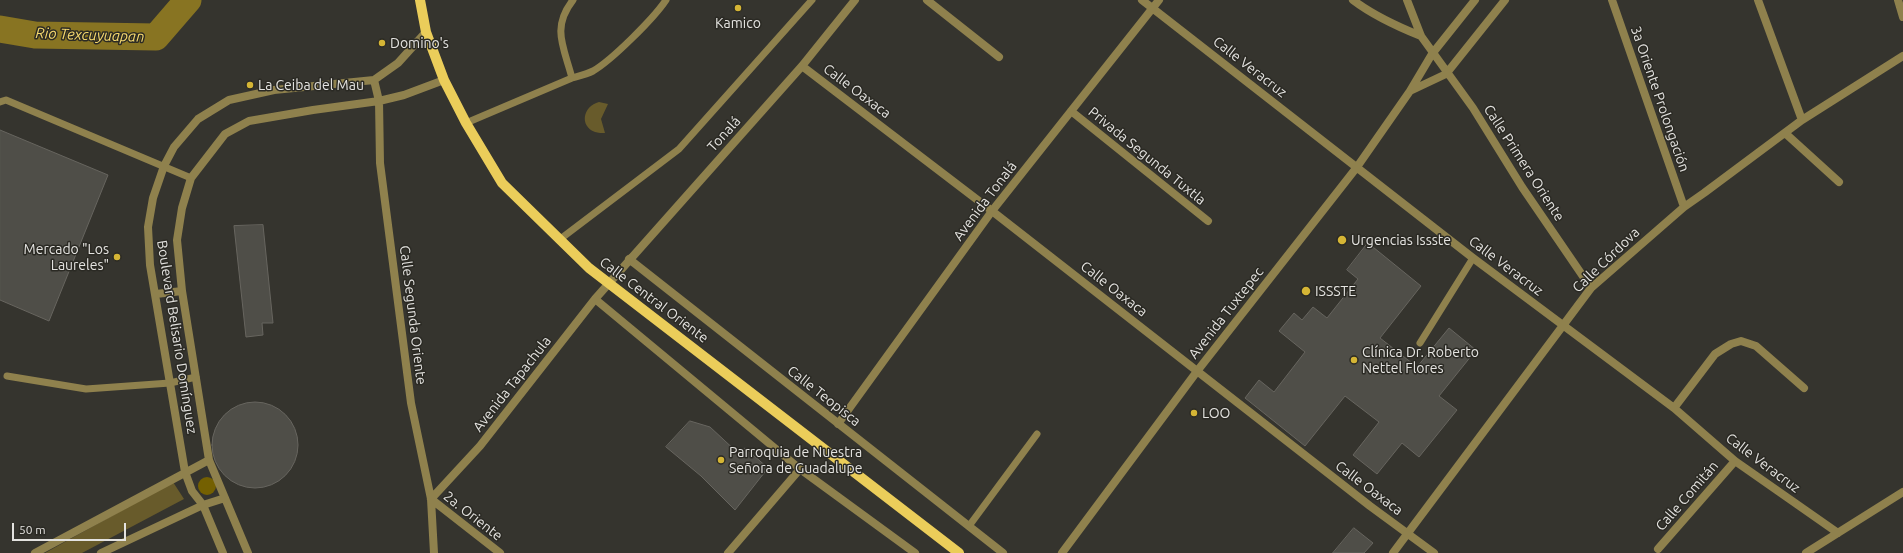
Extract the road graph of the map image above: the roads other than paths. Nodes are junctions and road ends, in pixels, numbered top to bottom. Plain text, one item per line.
1 (420, 0) edge
2 (573, 0) edge
3 (666, 0) edge
4 (812, 0) edge
5 (855, 0) edge
6 (927, 0) edge
7 (1142, 0) edge
8 (1160, 0) edge
9 (1353, 0) edge
10 (1407, 0) edge
11 (1476, 0) edge
12 (1504, 0) edge
13 (1612, 0) edge
14 (1758, 0) edge
15 (1898, 0) edge
16 (1153, 8) junction
17 (1903, 17) edge
18 (426, 32) junction
19 (1421, 36) junction
20 (1432, 54) junction
21 (1903, 56) edge
22 (999, 57) dead end
23 (802, 66) junction
24 (1446, 74) junction
25 (572, 78) junction
26 (374, 80) junction
27 (444, 80) junction
28 (1410, 92) junction
29 (379, 101) junction
30 (0, 102) edge
31 (1071, 111) junction
32 (1802, 120) junction
33 (466, 123) junction
34 (1785, 133) junction
35 (164, 166) junction
36 (1357, 167) junction
37 (191, 178) junction
38 (1839, 182) dead end
39 (1684, 207) junction
40 (992, 211) junction
41 (1208, 221) dead end
42 (559, 240) junction
43 (1473, 258) junction
44 (629, 259) junction
45 (609, 282) junction
46 (1591, 288) junction
47 (182, 291) junction
48 (156, 294) junction
49 (595, 299) junction
50 (1562, 326) junction
51 (1420, 343) dead end
52 (1198, 370) junction
53 (7, 376) dead end
54 (196, 377) junction
55 (170, 383) junction
56 (1804, 388) dead end
57 (1674, 408) junction
58 (838, 424) junction
59 (1038, 434) dead end
60 (209, 460) junction
61 (1735, 461) junction
62 (800, 469) junction
63 (185, 472) junction
64 (1903, 492) edge
65 (225, 498) junction
66 (431, 499) junction
67 (203, 505) junction
68 (969, 526) junction
69 (1838, 533) junction
70 (1409, 534) junction
71 (1658, 549) dead end
72 (35, 553) edge
73 (101, 553) edge
74 (223, 553) edge
75 (248, 553) edge
76 (434, 553) edge
77 (500, 553) edge
78 (728, 553) edge
79 (915, 553) edge
80 (959, 553) edge
81 (1003, 553) edge
82 (1062, 553) edge
83 (1393, 553) edge
84 (1434, 553) edge
85 (1806, 553) edge

1 - 18 main road, Calle Central Oriente
2 - 25 lane
3 - 25 lane
4 - 42 lane
5 - 23 street, Tonalá
6 - 22 street
7 - 16 street, Calle Veracruz
8 - 16 street, Avenida Tonalá
9 - 19 street
10 - 19 street, Calle Primera Oriente
11 - 20 street, Avenida Tuxtepec
12 - 24 street
13 - 39 street, 3a Oriente Prolongación
14 - 32 street
15 - 17 street
16 - 31 street, Avenida Tonalá
16 - 36 street, Calle Veracruz
18 - 26 street
18 - 27 main road, Calle Central Oriente
19 - 20 street, Calle Primera Oriente
20 - 24 street, Calle Primera Oriente
20 - 28 street, Avenida Tuxtepec
21 - 32 street, Calle Córdova
23 - 40 street, Calle Oaxaca
23 - 44 street, Tonalá
24 - 28 street, Avenida Tuxtepec
24 - 46 street, Calle Primera Oriente
25 - 33 lane
26 - 29 street, Calle Segunda Oriente
26 - 35 street, Boulevard Belisario Domínguez
27 - 29 street, Boulevard Belisario Domínguez
27 - 33 main road, Calle Central Oriente
28 - 36 street, Avenida Tuxtepec
29 - 37 street, Boulevard Belisario Domínguez
29 - 66 street, Calle Segunda Oriente
30 - 35 lane
31 - 40 street, Avenida Tonalá
31 - 41 street, Privada Segunda Tuxtla
32 - 34 street, Calle Córdova
33 - 42 main road, Calle Central Oriente
34 - 38 street
34 - 39 street, Calle Córdova
35 - 37 lane
35 - 48 street, Boulevard Belisario Domínguez
36 - 43 street, Calle Veracruz
36 - 52 street, Avenida Tuxtepec
37 - 47 street, Boulevard Belisario Domínguez
39 - 46 street, Calle Córdova
40 - 52 street, Calle Oaxaca
40 - 58 street, Avenida Tonalá
42 - 45 main road, Calle Central Oriente
43 - 50 street, Calle Veracruz
43 - 51 lane
44 - 45 street, Tonalá
44 - 58 street, Calle Teopisca
45 - 49 street, Avenida Tapachula
45 - 80 main road, Calle Central Oriente
46 - 50 street, Calle Córdova
47 - 48 street
47 - 54 street, Boulevard Belisario Domínguez
48 - 55 street, Boulevard Belisario Domínguez
49 - 62 street
49 - 66 street, Avenida Tapachula
50 - 57 street, Calle Veracruz
50 - 70 street, Calle Córdova
52 - 70 street, Calle Oaxaca
52 - 82 street, Avenida Tuxtepec
53 - 55 lane
54 - 55 lane
54 - 60 street, Boulevard Belisario Domínguez
55 - 63 street, Boulevard Belisario Domínguez
56 - 57 street
57 - 61 street, Calle Veracruz
58 - 68 street, Calle Teopisca
59 - 68 lane
60 - 63 street
60 - 65 street, Boulevard Belisario Domínguez
61 - 69 street, Calle Veracruz
61 - 71 street, Calle Comitán
62 - 78 street
62 - 79 street
63 - 67 street, Boulevard Belisario Domínguez
63 - 72 street
64 - 69 street
65 - 67 street
65 - 75 street, Boulevard Belisario Domínguez
66 - 76 street, Calle Segunda Oriente
66 - 77 street, 2a. Oriente
67 - 73 street
67 - 74 street, Boulevard Belisario Domínguez
68 - 81 street, Calle Teopisca
69 - 85 street
70 - 83 street, Calle Córdova
70 - 84 street, Calle Oaxaca

